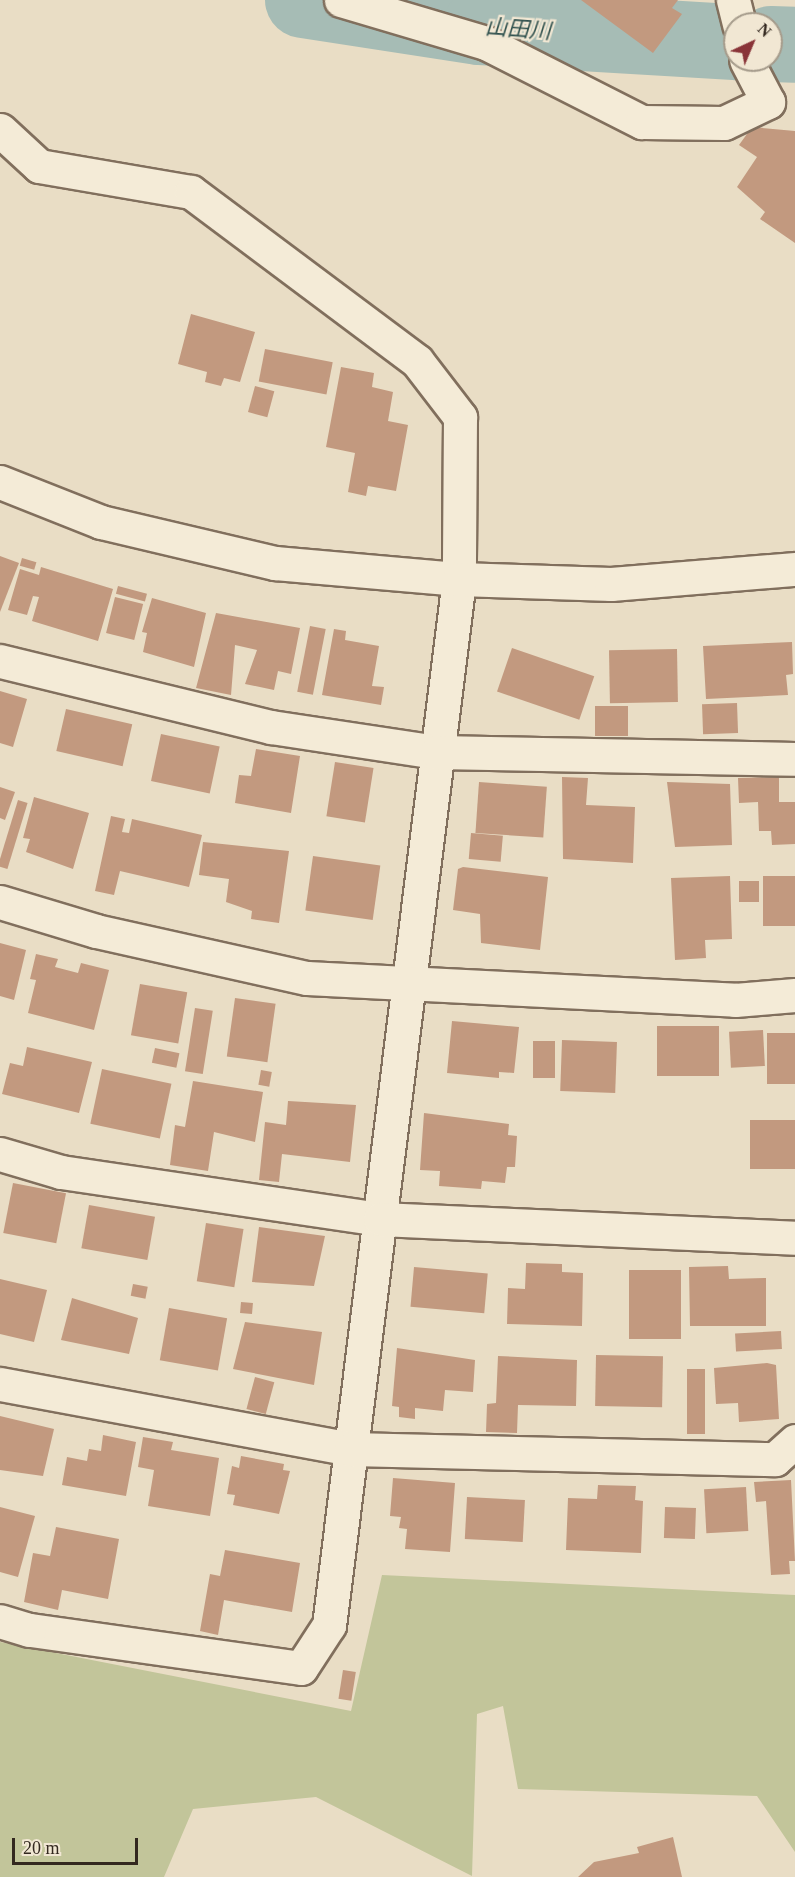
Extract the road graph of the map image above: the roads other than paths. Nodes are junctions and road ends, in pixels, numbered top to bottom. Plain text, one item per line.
1 (341, 0) edge
2 (752, 72) edge
3 (0, 130) edge
4 (0, 482) edge
5 (795, 569) edge
6 (459, 579) junction
7 (0, 661) edge
8 (437, 752) junction
9 (795, 759) edge
10 (0, 902) edge
11 (409, 982) junction
12 (795, 995) edge
13 (0, 1154) edge
14 (380, 1219) junction
15 (795, 1238) edge
16 (0, 1384) edge
17 (795, 1441) edge
18 (351, 1449) junction
19 (0, 1621) edge

1 - 2 street
3 - 6 street
4 - 6 street
5 - 6 street
6 - 8 street
7 - 8 street
8 - 9 street
8 - 11 street
10 - 11 street
11 - 12 street
11 - 14 street
13 - 14 street
14 - 15 street
14 - 18 street
16 - 18 street
17 - 18 street
18 - 19 street

